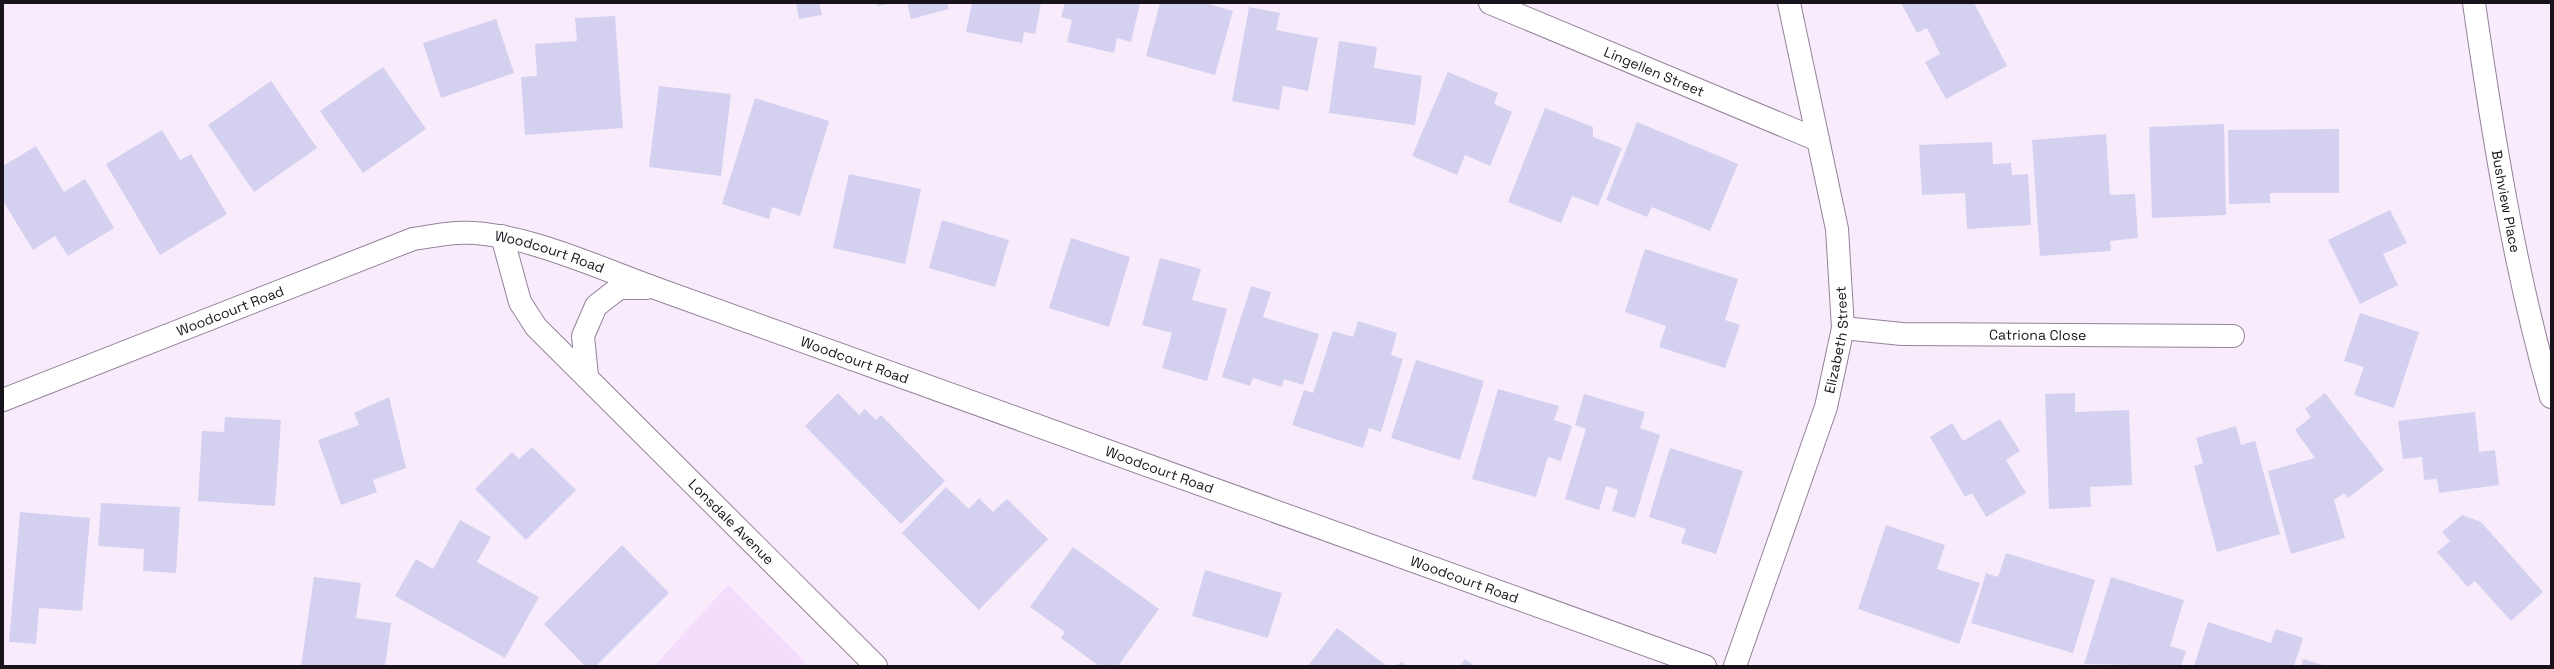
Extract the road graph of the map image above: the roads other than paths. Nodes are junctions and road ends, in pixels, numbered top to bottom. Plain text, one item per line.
1 (1490, 3) edge
2 (1790, 3) edge
3 (2474, 3) edge
4 (1818, 140) junction
5 (502, 236) junction
6 (656, 288) junction
7 (1843, 328) junction
8 (2233, 336) dead end
9 (587, 377) junction
10 (2551, 396) edge
11 (3, 400) edge
12 (876, 666) edge
13 (1705, 666) edge
14 (1735, 666) edge

1 - 4 street, Lingellen Street
2 - 4 street, Elizabeth Street
3 - 10 street, Bushview Place
4 - 7 street, Elizabeth Street
5 - 6 street, Woodcourt Road
5 - 9 street, Lonsdale Avenue
5 - 11 street, Woodcourt Road
6 - 9 street
6 - 13 street, Woodcourt Road
7 - 8 street, Catriona Close
7 - 14 street, Elizabeth Street
9 - 12 street, Lonsdale Avenue

